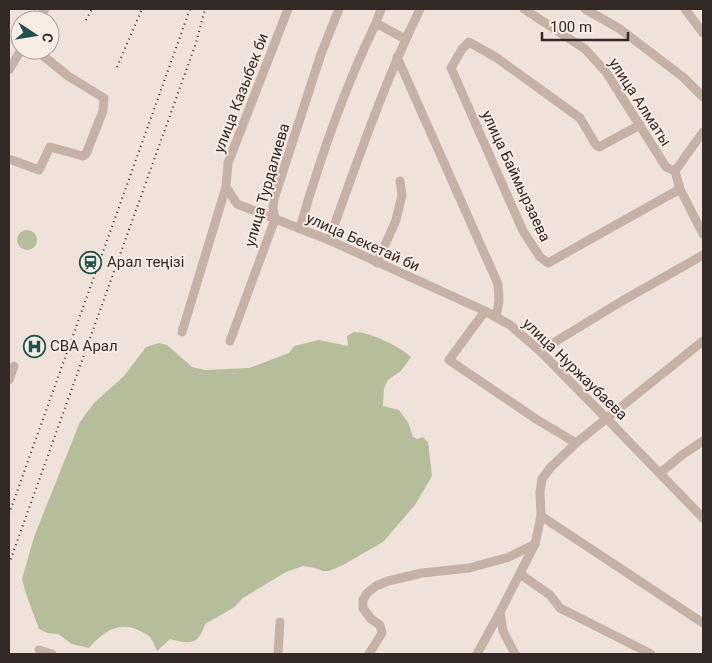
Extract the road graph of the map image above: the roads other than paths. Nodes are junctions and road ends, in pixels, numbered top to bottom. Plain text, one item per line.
1 (288, 9) edge
2 (339, 9) edge
3 (381, 9) edge
4 (420, 9) edge
5 (524, 9) edge
6 (585, 9) edge
7 (686, 9) edge
8 (376, 23) junction
9 (703, 33) edge
10 (406, 39) junction
11 (398, 57) junction
12 (48, 60) edge
13 (703, 97) edge
14 (640, 125) junction
15 (703, 132) edge
16 (9, 159) edge
17 (676, 170) junction
18 (400, 181) dead end
19 (226, 186) junction
20 (680, 189) junction
21 (275, 219) junction
22 (300, 228) junction
23 (703, 234) edge
24 (329, 240) junction
25 (703, 255) edge
26 (377, 262) junction
27 (485, 311) junction
28 (496, 317) junction
29 (182, 332) dead end
30 (230, 341) dead end
31 (703, 341) edge
32 (540, 351) junction
33 (14, 366) dead end
34 (9, 380) edge
35 (607, 419) junction
36 (703, 441) edge
37 (576, 443) junction
38 (660, 473) junction
39 (542, 516) junction
40 (703, 518) edge
41 (535, 544) junction
42 (520, 574) junction
43 (500, 612) junction
44 (280, 622) dead end
45 (703, 623) edge
46 (39, 650) dead end
47 (52, 654) edge
48 (278, 654) edge
49 (369, 654) edge
50 (477, 654) edge
51 (516, 654) edge
52 (652, 654) edge

1 - 19 street, улица Казыбек би
2 - 21 street, улица Турдалиева
3 - 8 street
4 - 10 street
5 - 14 street, улица Алматы
6 - 13 street
7 - 9 street
8 - 10 street
8 - 22 street
10 - 11 street
11 - 24 street
11 - 28 street
12 - 16 street
14 - 17 street, улица Алматы
14 - 20 street, улица Баймырзаева
15 - 17 street
17 - 20 street
18 - 26 street
19 - 21 street, улица Бекетай би
19 - 29 street, улица Казыбек би
20 - 23 street
21 - 22 street, улица Бекетай би
21 - 30 street, улица Турдалиева
22 - 24 street, улица Бекетай би
24 - 26 street, улица Бекетай би
25 - 32 street
26 - 27 street, улица Бекетай би
27 - 28 street, улица Бекетай би
27 - 37 street
28 - 32 street, улица Нуржаубаева
31 - 35 street
32 - 35 street, улица Нуржаубаева
33 - 34 street
35 - 37 street
35 - 38 street, улица Нуржаубаева
36 - 38 street
37 - 39 street
38 - 40 street, улица Нуржаубаева
39 - 41 street
39 - 45 street
41 - 42 street
41 - 49 street
42 - 43 street
42 - 52 street
43 - 50 street
43 - 51 street
44 - 48 street
46 - 47 street

